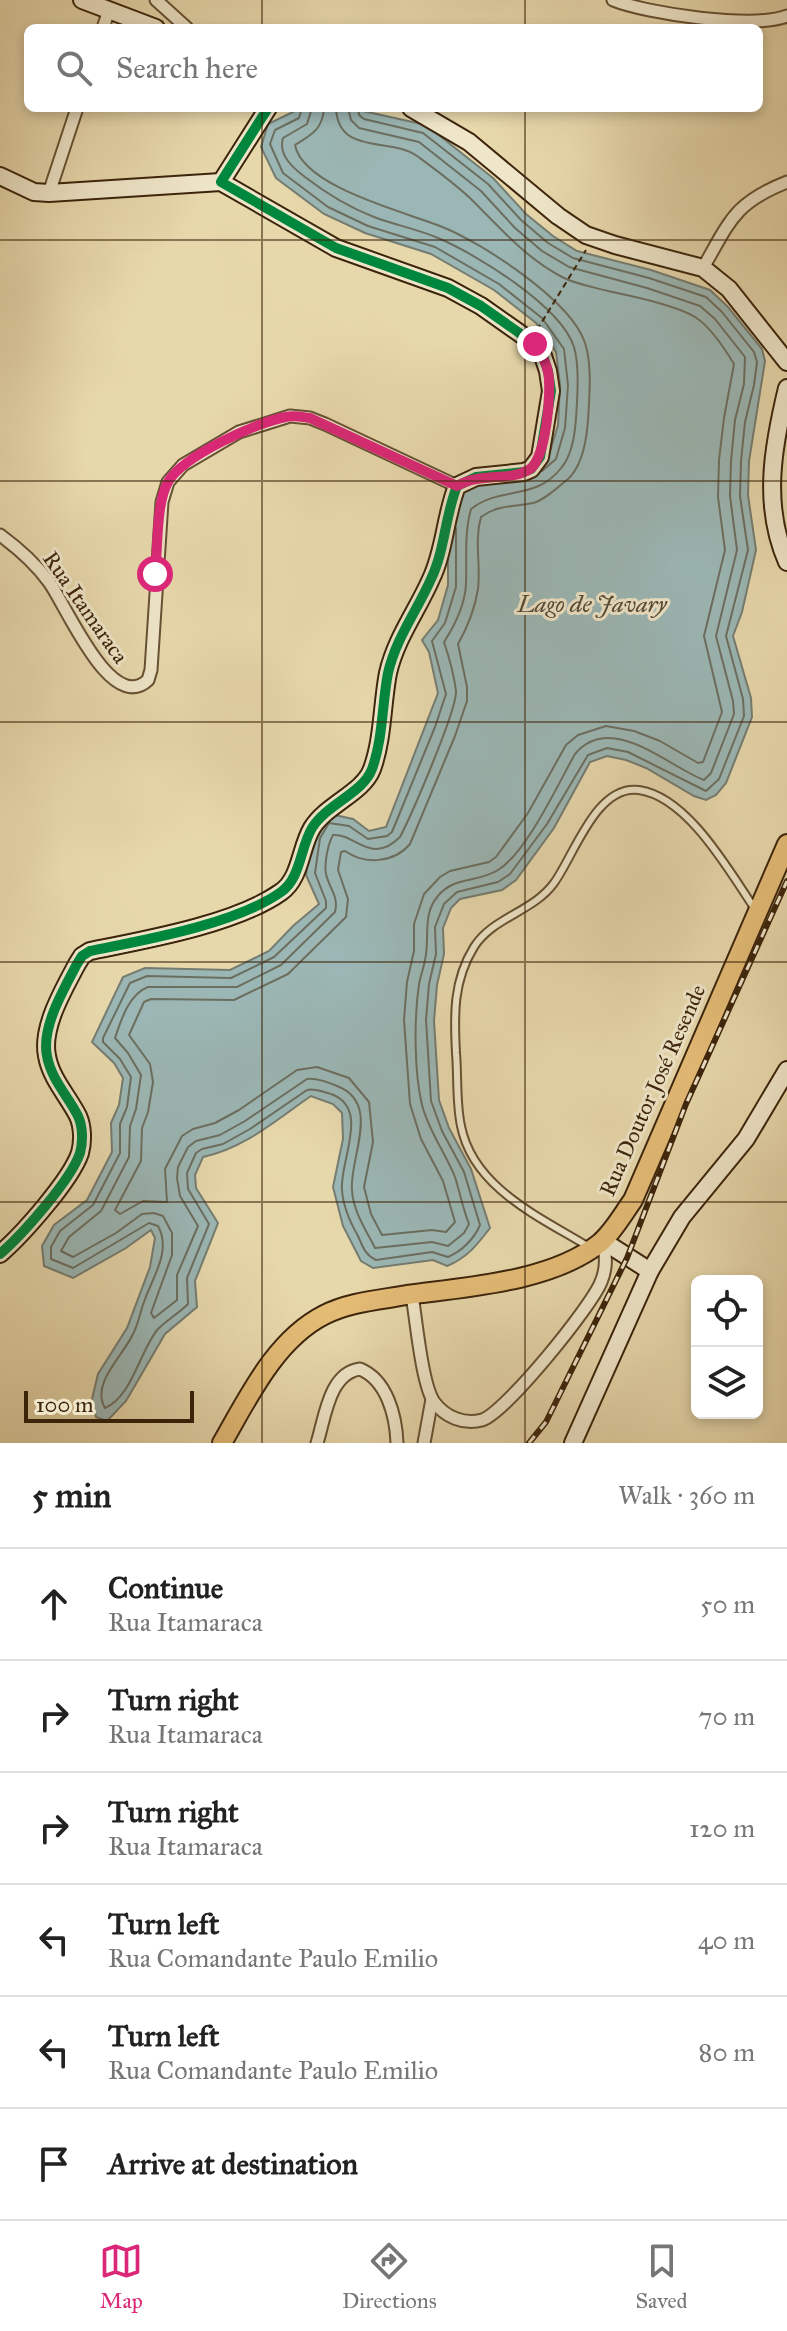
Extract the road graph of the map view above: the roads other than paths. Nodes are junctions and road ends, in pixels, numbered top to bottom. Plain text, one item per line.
1 (82, 0) edge
2 (156, 0) edge
3 (613, 0) edge
4 (109, 10) junction
5 (787, 16) edge
6 (104, 24) edge
7 (146, 24) edge
8 (183, 24) edge
9 (76, 112) edge
10 (265, 112) edge
11 (418, 112) edge
12 (0, 176) edge
13 (221, 182) junction
14 (787, 182) edge
15 (49, 193) junction
16 (703, 268) junction
17 (787, 362) edge
18 (787, 388) edge
19 (457, 486) junction
20 (0, 535) edge
21 (787, 562) edge
22 (787, 844) edge
23 (758, 912) junction
24 (787, 1070) edge
25 (598, 1245) junction
26 (0, 1254) edge
27 (650, 1271) junction
28 (412, 1295) junction
29 (432, 1399) junction
30 (222, 1443) edge
31 (317, 1443) edge
32 (397, 1443) edge
33 (424, 1443) edge
34 (573, 1443) edge

1 - 4 street
2 - 8 street
3 - 5 street
4 - 6 street
4 - 7 street
9 - 15 street
10 - 13 street
11 - 16 street
12 - 15 street
13 - 15 street
13 - 19 street
14 - 16 street
16 - 17 street
18 - 21 street
19 - 20 street, Rua Itamaraca
19 - 26 street
22 - 23 main road, Rua Doutor José Resende
23 - 25 main road, Rua Doutor José Resende
23 - 25 lane
24 - 27 street
25 - 27 street
25 - 28 main road, Rua Doutor José Resende
25 - 29 street
27 - 34 street
28 - 29 street
28 - 30 main road, Rua Doutor José Resende
29 - 33 street
31 - 32 street

